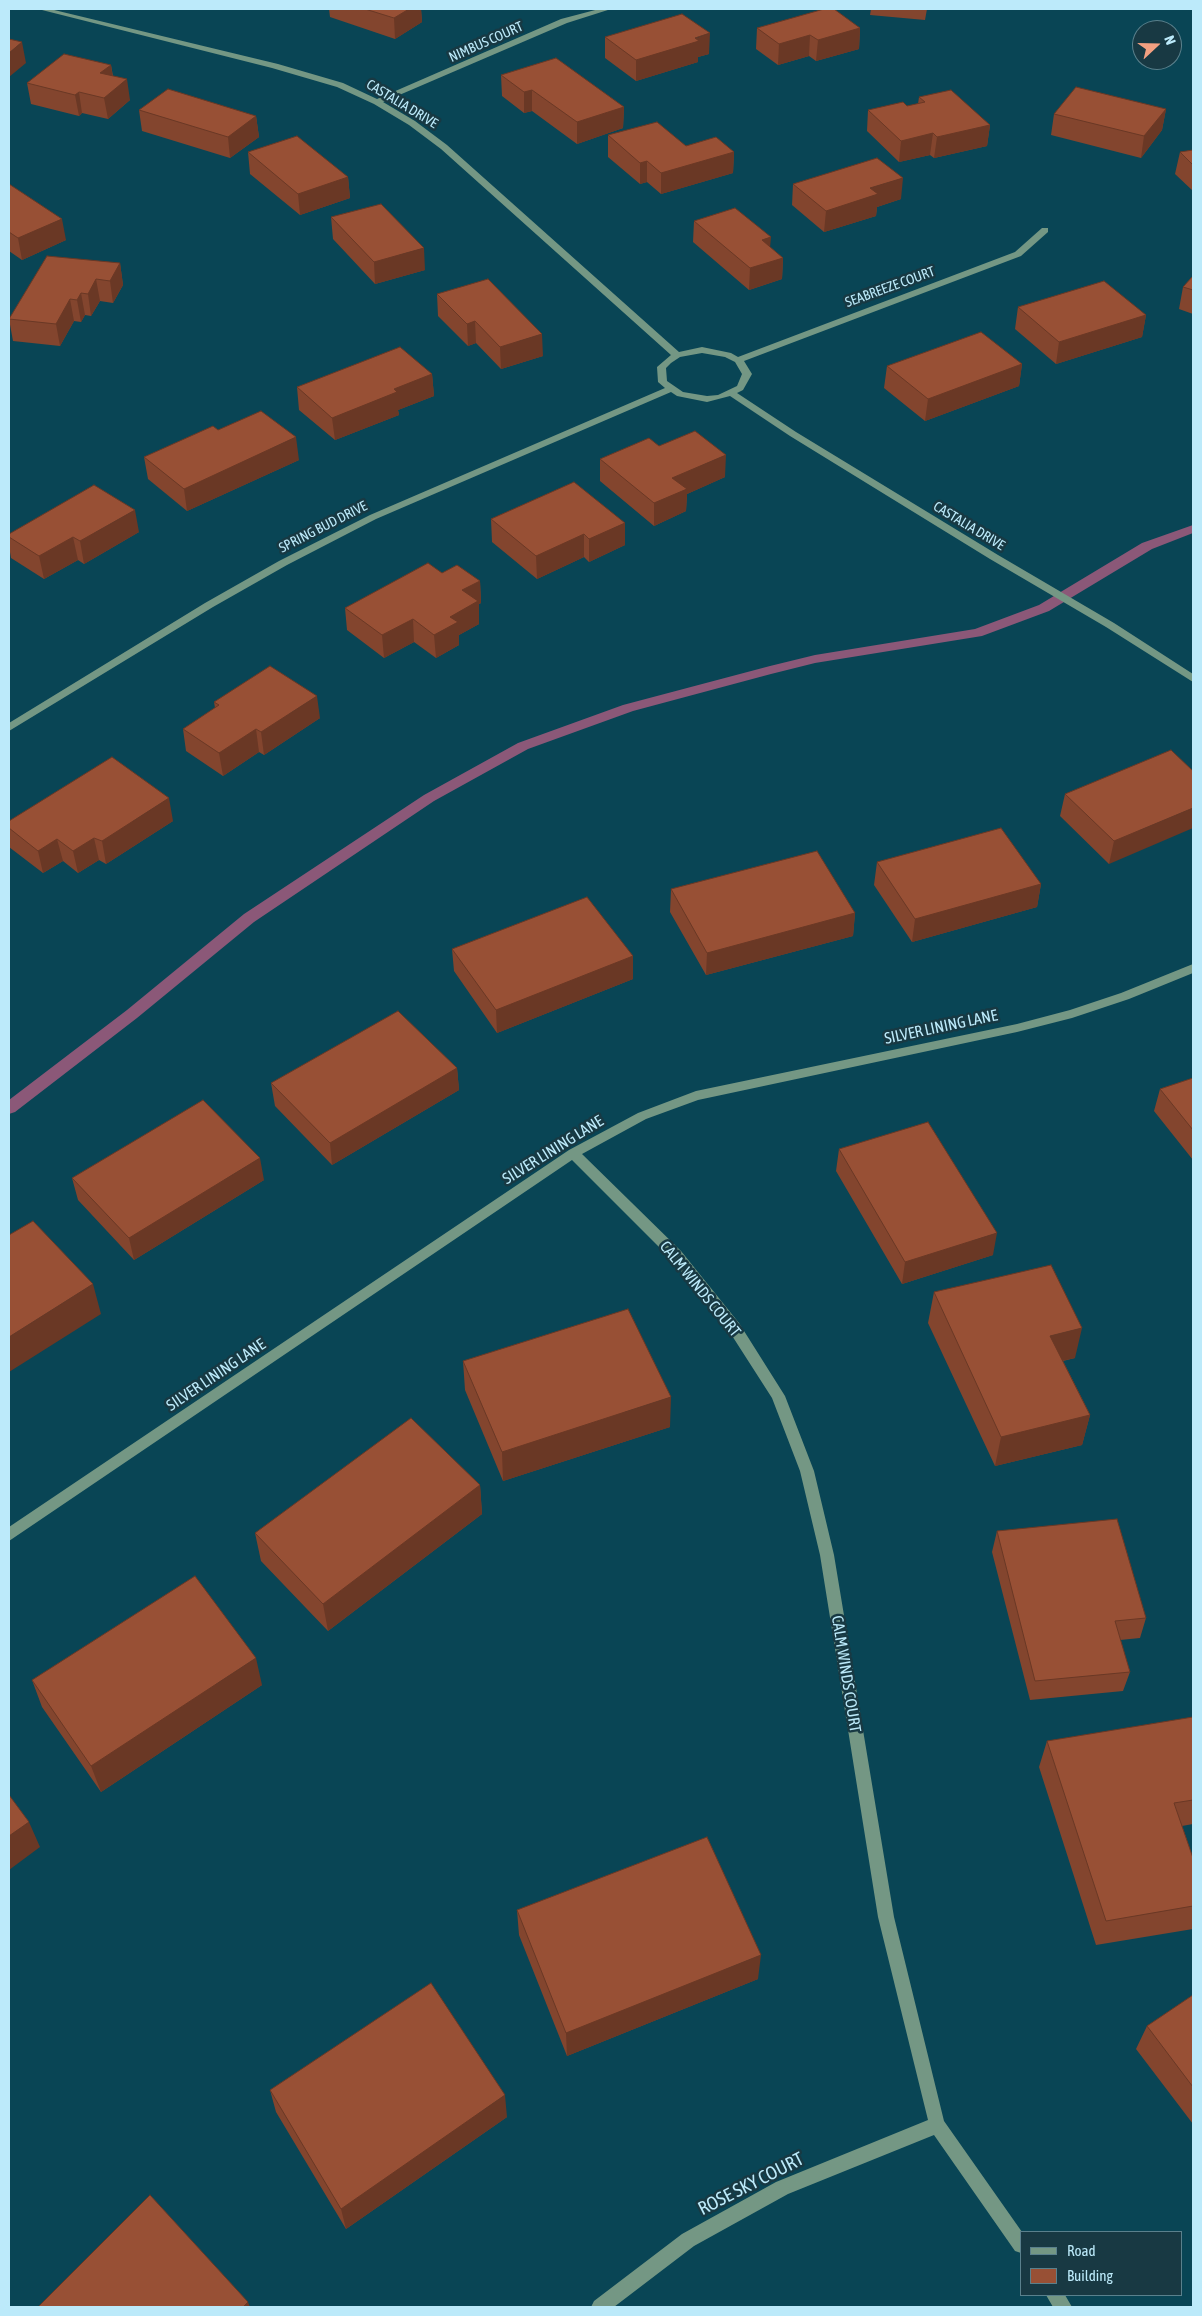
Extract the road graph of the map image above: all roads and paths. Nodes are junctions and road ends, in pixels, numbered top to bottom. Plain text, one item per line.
1 (42, 9) edge
2 (607, 9) edge
3 (377, 102) junction
4 (1045, 230) dead end
5 (677, 355) junction
6 (738, 360) junction
7 (670, 389) junction
8 (732, 393) junction
9 (1193, 679) edge
10 (9, 728) edge
11 (1193, 968) edge
12 (573, 1153) junction
13 (9, 1535) edge
14 (937, 2125) junction
15 (1020, 2243) edge
16 (1056, 2296) edge
17 (600, 2307) edge
18 (1063, 2307) edge

1 - 3 street, CASTALIA DRIVE
2 - 3 street, NIMBUS COURT
3 - 5 street, CASTALIA DRIVE
4 - 6 street, SEABREEZE COURT
5 - 6 street
5 - 7 street
6 - 8 street
7 - 8 street
7 - 10 street, SPRING BUD DRIVE
8 - 9 street, CASTALIA DRIVE
11 - 12 street, SILVER LINING LANE
12 - 13 street, SILVER LINING LANE
12 - 14 street, CALM WINDS COURT
14 - 15 street, CALM WINDS COURT
14 - 17 street, ROSE SKY COURT
16 - 18 street

